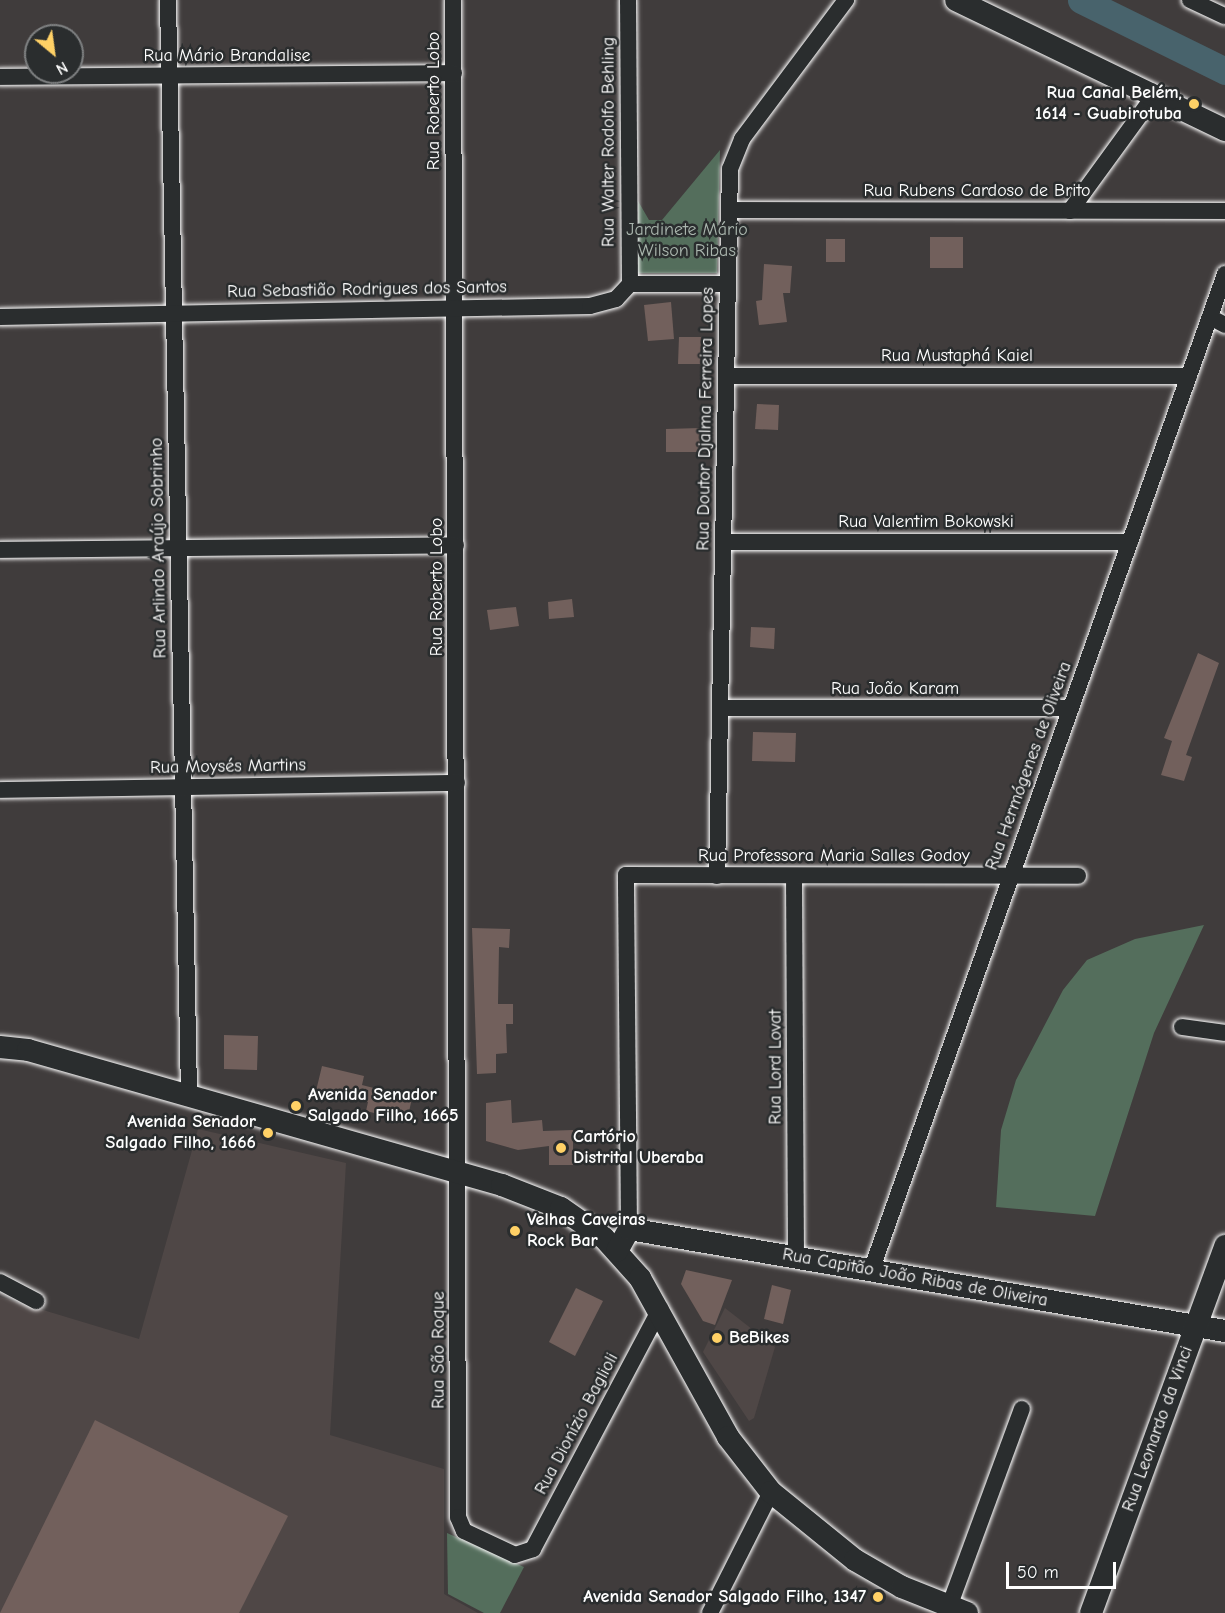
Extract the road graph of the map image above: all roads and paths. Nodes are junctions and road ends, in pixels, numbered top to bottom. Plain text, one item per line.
1 (168, 0) edge
2 (453, 0) edge
3 (628, 0) edge
4 (846, 0) edge
5 (956, 0) edge
6 (1190, 0) edge
7 (1222, 10) edge
8 (454, 73) junction
9 (170, 76) junction
10 (0, 77) edge
11 (1155, 96) junction
12 (1225, 130) edge
13 (729, 210) junction
14 (1070, 211) junction
15 (1225, 211) edge
16 (1225, 274) edge
17 (630, 284) junction
18 (727, 284) junction
19 (455, 308) junction
20 (174, 314) junction
21 (0, 317) edge
22 (1210, 317) junction
23 (1225, 325) edge
24 (726, 376) junction
25 (1189, 376) junction
26 (723, 542) junction
27 (1130, 542) junction
28 (456, 545) junction
29 (179, 548) junction
30 (0, 550) edge
31 (720, 708) junction
32 (1071, 708) junction
33 (457, 783) junction
34 (183, 787) junction
35 (0, 790) edge
36 (717, 876) junction
37 (794, 876) junction
38 (1011, 876) junction
39 (1078, 876) dead end
40 (1182, 1027) dead end
41 (1225, 1033) edge
42 (0, 1035) edge
43 (0, 1047) edge
44 (28, 1050) junction
45 (189, 1096) junction
46 (459, 1173) junction
47 (629, 1229) junction
48 (1225, 1246) edge
49 (617, 1251) junction
50 (796, 1258) junction
51 (871, 1271) junction
52 (0, 1282) edge
53 (36, 1301) dead end
54 (660, 1309) junction
55 (1196, 1326) junction
56 (1225, 1331) edge
57 (1022, 1409) dead end
58 (771, 1492) junction
59 (526, 1555) joint
60 (958, 1610) edge
61 (710, 1613) edge
62 (1091, 1613) edge

1 - 9 street, Rua Arlindo Araújo Sobrinho
2 - 8 street, Rua Roberto Lobo
3 - 17 street, Rua Walter Rodolfo Behling
4 - 13 street, Rua Doutor Djalma Ferreira Lopes
5 - 11 street
6 - 7 street
8 - 9 street, Rua Mário Brandalise
8 - 19 street, Rua Roberto Lobo
9 - 10 street, Rua Mário Brandalise
9 - 20 street, Rua Arlindo Araújo Sobrinho
11 - 12 street
11 - 14 street
13 - 14 street, Rua Rubens Cardoso de Brito
13 - 18 street, Rua Doutor Djalma Ferreira Lopes
14 - 15 street, Rua Rubens Cardoso de Brito
16 - 22 street, Rua Hermógenes de Oliveira
17 - 18 street
17 - 19 street, Rua Sebastião Rodrigues dos Santos
18 - 24 street, Rua Doutor Djalma Ferreira Lopes
19 - 20 street, Rua Sebastião Rodrigues dos Santos
19 - 28 street, Rua Roberto Lobo
20 - 21 street, Rua Sebastião Rodrigues dos Santos
20 - 29 street, Rua Arlindo Araújo Sobrinho
22 - 23 street
22 - 25 street, Rua Hermógenes de Oliveira
24 - 25 street, Rua Mustaphá Kaiel
24 - 26 street, Rua Doutor Djalma Ferreira Lopes
25 - 27 street, Rua Hermógenes de Oliveira
26 - 27 street, Rua Valentim Bokowski
26 - 31 street, Rua Doutor Djalma Ferreira Lopes
27 - 32 street, Rua Hermógenes de Oliveira
28 - 29 street
28 - 33 street, Rua Roberto Lobo
29 - 30 street
29 - 34 street, Rua Arlindo Araújo Sobrinho
31 - 32 street, Rua João Karam
31 - 36 street, Rua Doutor Djalma Ferreira Lopes
32 - 38 street, Rua Hermógenes de Oliveira
33 - 34 street, Rua Moysés Martins
33 - 46 street, Rua Roberto Lobo
34 - 35 street, Rua Moysés Martins
34 - 45 street, Rua Arlindo Araújo Sobrinho
36 - 37 street, Rua Professora Maria Salles Godoy
36 - 47 street, Rua Professora Maria Salles Godoy
37 - 38 street, Rua Professora Maria Salles Godoy
37 - 50 street, Rua Lord Lovat
38 - 39 street, Rua Professora Maria Salles Godoy
38 - 51 street, Rua Hermógenes de Oliveira
40 - 41 street
42 - 44 street
43 - 44 street
44 - 45 street
45 - 46 street
46 - 49 street
46 - 59 street, Rua São Roque
47 - 49 street
47 - 50 street, Rua Capitão João Ribas de Oliveira
48 - 55 street, Rua Leonardo da Vinci
49 - 54 street
50 - 51 street, Rua Capitão João Ribas de Oliveira
51 - 55 street, Rua Capitão João Ribas de Oliveira
52 - 53 street
54 - 58 street
54 - 59 street, Rua Dionízio Baglioli
55 - 56 street, Rua Capitão João Ribas de Oliveira
55 - 62 street, Rua Leonardo da Vinci
57 - 60 street
58 - 60 street
58 - 61 street

